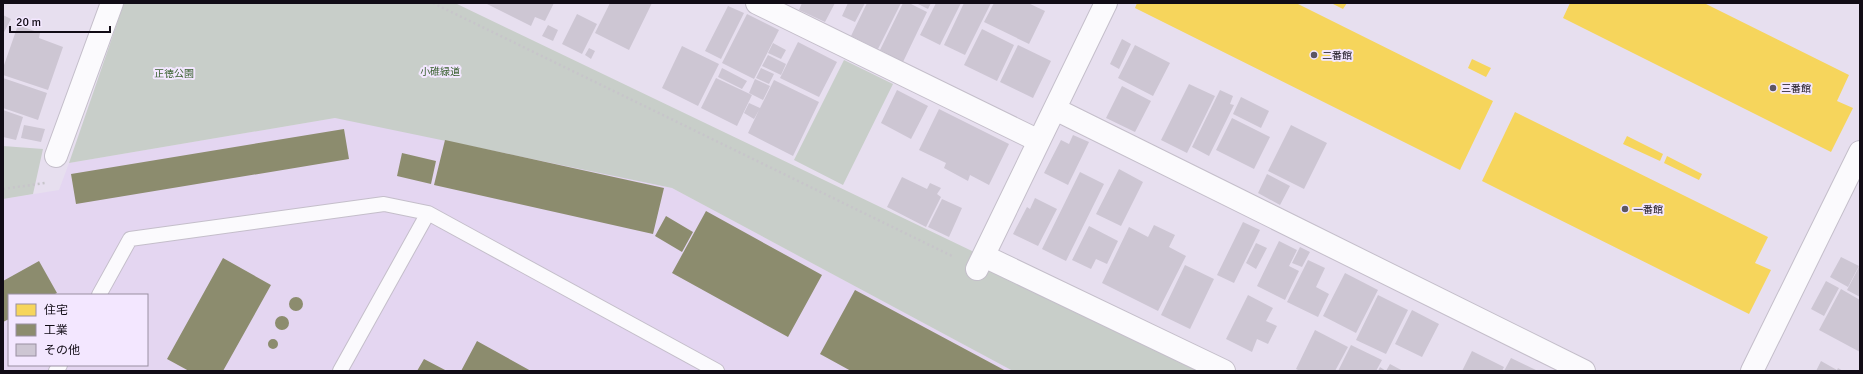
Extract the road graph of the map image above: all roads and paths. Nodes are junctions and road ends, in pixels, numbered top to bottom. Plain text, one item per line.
1 (112, 3) edge
2 (433, 3) edge
3 (757, 3) edge
4 (1106, 3) edge
5 (1055, 109) junction
6 (1039, 141) junction
7 (56, 156) joint
8 (1859, 158) edge
9 (3, 189) edge
10 (428, 213) junction
11 (981, 263) junction
12 (100, 294) edge
13 (340, 371) edge
14 (717, 371) edge
15 (1224, 371) edge
16 (1584, 371) edge
17 (1752, 371) edge

1 - 7 street
2 - 11 path
3 - 6 street
4 - 5 street
5 - 6 street
5 - 16 street
6 - 11 street
7 - 9 path
8 - 17 street
10 - 12 lane
10 - 13 lane
10 - 14 lane
11 - 15 street

